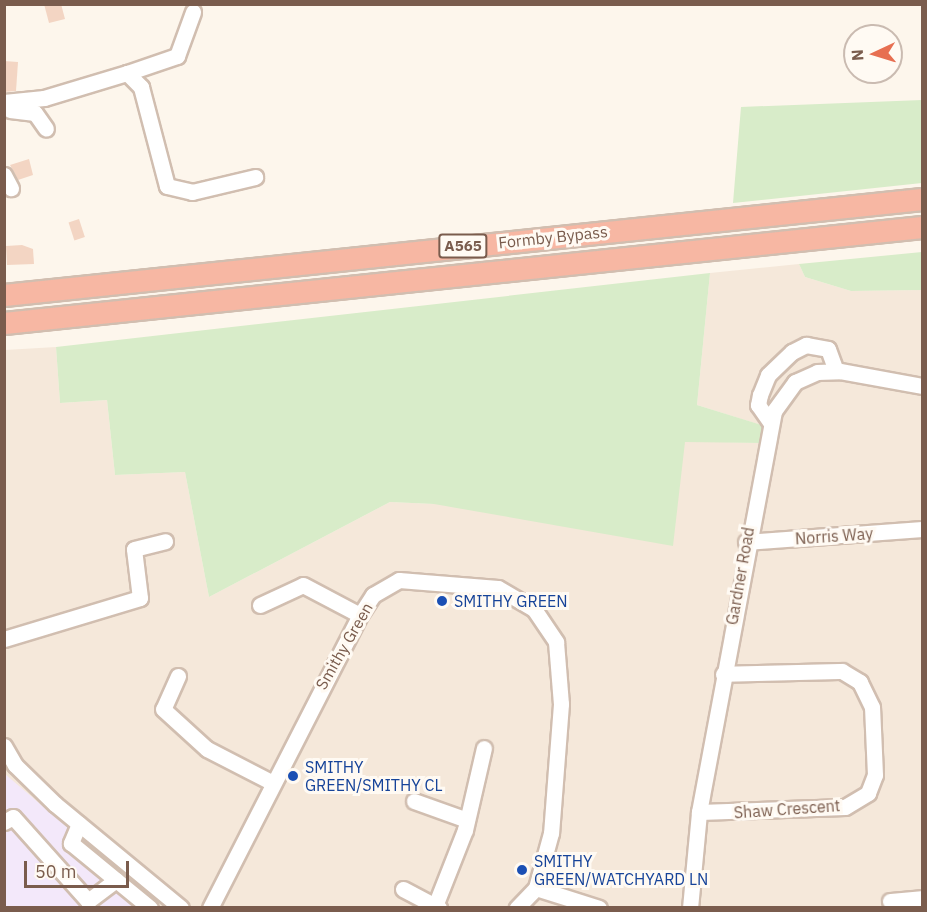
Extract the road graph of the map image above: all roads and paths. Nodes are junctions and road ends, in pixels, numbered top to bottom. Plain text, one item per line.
1 (193, 12) dead end
2 (127, 73) junction
3 (4, 102) edge
4 (4, 109) edge
5 (46, 129) dead end
6 (255, 177) dead end
7 (922, 199) edge
8 (922, 226) edge
9 (4, 295) edge
10 (4, 323) edge
11 (836, 371) junction
12 (922, 386) edge
13 (770, 422) junction
14 (922, 529) edge
15 (165, 541) dead end
16 (746, 542) junction
17 (260, 605) dead end
18 (360, 615) junction
19 (4, 639) edge
20 (723, 674) junction
21 (178, 675) dead end
22 (4, 746) edge
23 (484, 748) dead end
24 (273, 783) junction
25 (414, 801) dead end
26 (699, 812) junction
27 (467, 820) junction
28 (4, 822) edge
29 (79, 824) junction
30 (116, 880) junction
31 (536, 888) junction
32 (403, 890) dead end
33 (922, 898) edge
34 (890, 901) dead end
35 (437, 907) edge
36 (150, 908) edge
37 (180, 908) edge
38 (210, 908) edge
39 (517, 908) edge
40 (599, 908) edge
41 (690, 908) edge

1 - 2 street
2 - 3 street
2 - 6 street
4 - 5 street
7 - 9 highway, Formby Bypass / A565
8 - 10 highway, Formby Bypass / A565
11 - 12 street, Gardner Road
11 - 13 street, Gardner Road
11 - 13 street
13 - 16 street, Gardner Road
14 - 16 street, Norris Way
15 - 19 street
16 - 20 street, Gardner Road
17 - 18 street
18 - 24 street, Smithy Green
18 - 31 street, Smithy Green
20 - 26 street, Gardner Road
20 - 26 street, Shaw Crescent
21 - 24 street
22 - 29 street
23 - 27 street
24 - 38 street, Smithy Green
25 - 27 street
26 - 41 street, Gardner Road
27 - 35 street
28 - 30 street
29 - 30 street
29 - 37 street
30 - 36 street
31 - 39 street, Smithy Green
31 - 40 street
32 - 35 street
33 - 34 street

